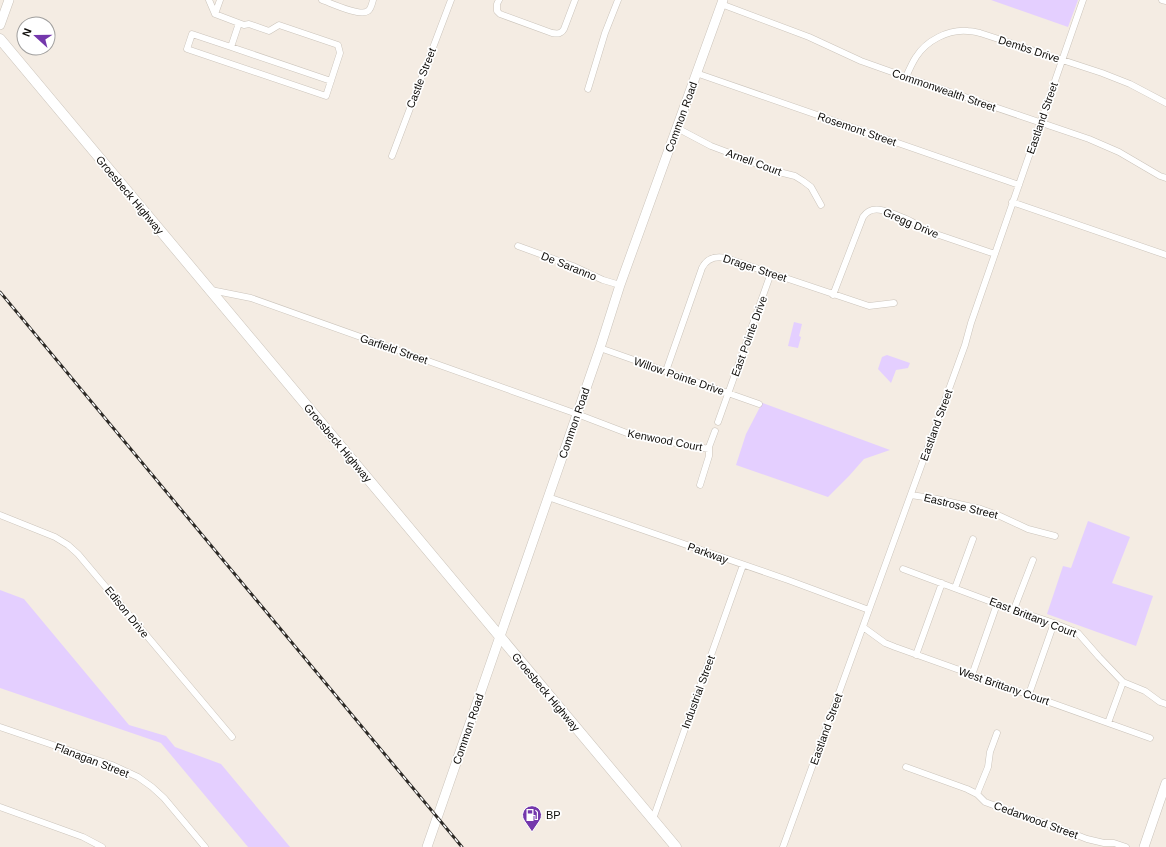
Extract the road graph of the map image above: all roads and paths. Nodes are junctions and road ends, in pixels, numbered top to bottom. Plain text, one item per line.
1 (9, 0) edge
2 (209, 0) edge
3 (220, 0) edge
4 (322, 0) edge
5 (373, 0) edge
6 (451, 0) edge
7 (499, 0) edge
8 (574, 0) edge
9 (618, 0) edge
10 (1083, 0) edge
11 (1162, 0) edge
12 (1166, 1) edge
13 (722, 2) edge
14 (215, 14) junction
15 (239, 23) junction
16 (0, 25) edge
17 (0, 39) edge
18 (231, 47) junction
19 (1062, 59) junction
20 (696, 73) junction
21 (906, 77) junction
22 (331, 81) junction
23 (588, 89) dead end
24 (1166, 103) edge
25 (1040, 122) junction
26 (677, 128) junction
27 (392, 156) dead end
28 (1166, 178) edge
29 (1019, 185) junction
30 (1012, 202) junction
31 (821, 205) dead end
32 (518, 246) dead end
33 (994, 254) junction
34 (1166, 255) edge
35 (771, 273) junction
36 (620, 285) junction
37 (209, 289) junction
38 (833, 295) junction
39 (894, 303) dead end
40 (600, 348) junction
41 (666, 371) junction
42 (728, 393) junction
43 (759, 404) dead end
44 (577, 414) junction
45 (718, 422) dead end
46 (715, 431) dead end
47 (709, 449) junction
48 (700, 485) dead end
49 (911, 495) junction
50 (548, 497) junction
51 (0, 515) edge
52 (1055, 536) dead end
53 (973, 539) dead end
54 (1033, 560) dead end
55 (743, 565) junction
56 (903, 569) dead end
57 (942, 583) junction
58 (955, 588) junction
59 (997, 604) junction
60 (1014, 609) junction
61 (869, 610) junction
62 (1054, 623) junction
63 (863, 626) junction
64 (500, 637) junction
65 (916, 655) junction
66 (972, 675) junction
67 (1123, 682) junction
68 (1029, 694) junction
69 (1166, 704) edge
70 (1108, 723) junction
71 (0, 727) edge
72 (997, 733) dead end
73 (232, 737) dead end
74 (1150, 738) dead end
75 (906, 767) dead end
76 (1166, 783) edge
77 (977, 794) junction
78 (0, 807) edge
79 (653, 819) junction
80 (102, 847) edge
81 (205, 847) edge
82 (427, 847) edge
83 (676, 847) edge
84 (783, 847) edge
85 (1126, 847) edge
86 (1144, 847) edge

1 - 16 street
2 - 14 street
3 - 14 street
4 - 5 street
6 - 27 street, Castle Street
7 - 8 street
9 - 23 street
10 - 19 street, Eastland Street
11 - 12 street
13 - 20 street, Common Road
13 - 21 street, Commonwealth Street
14 - 15 street
15 - 18 street
15 - 22 street
17 - 37 main road, Groesbeck Highway
18 - 22 street
18 - 22 street
19 - 21 street, Dembs Drive
19 - 24 street, Dembs Drive
19 - 25 street, Eastland Street
20 - 26 street, Common Road
20 - 29 street, Rosemont Street
21 - 25 street, Commonwealth Street
25 - 28 street, Commonwealth Street
25 - 29 street, Eastland Street
26 - 31 street, Arnell Court
26 - 36 street, Common Road
29 - 30 street, Eastland Street
30 - 33 street, Eastland Street
30 - 34 street
32 - 36 street, De Saranno
33 - 38 street, Gregg Drive
33 - 49 street, Eastland Street
35 - 38 street, Drager Street
35 - 41 street, Drager Street
35 - 42 street, East Pointe Drive
36 - 40 street, Common Road
37 - 44 street, Garfield Street
37 - 64 main road, Groesbeck Highway
38 - 39 street, Drager Street
40 - 41 street, Willow Pointe Drive
40 - 44 street, Common Road
41 - 42 street, Willow Pointe Drive
42 - 43 street, Willow Pointe Drive
42 - 45 street, East Pointe Drive
44 - 47 street, Kenwood Court
44 - 50 street, Common Road
46 - 47 street, Kenwood Court
47 - 48 street, Kenwood Court
49 - 52 street, Eastrose Street
49 - 61 street, Eastland Street
50 - 55 street, Parkway
50 - 64 street, Common Road
51 - 73 street, Edison Drive
53 - 58 street
54 - 60 street
55 - 61 street, Parkway
55 - 79 street, Industrial Street
56 - 57 street, East Brittany Court
57 - 58 street, East Brittany Court
57 - 65 street
58 - 59 street, East Brittany Court
59 - 60 street, East Brittany Court
59 - 66 street
60 - 62 street, East Brittany Court
61 - 63 street, Eastland Street
62 - 67 street, East Brittany Court
62 - 68 street
63 - 65 street, West Brittany Court
63 - 84 street, Eastland Street
64 - 79 main road, Groesbeck Highway
64 - 82 street, Common Road
65 - 66 street, West Brittany Court
66 - 68 street, West Brittany Court
67 - 69 street, East Brittany Court
67 - 70 street
68 - 70 street, West Brittany Court
70 - 74 street, West Brittany Court
71 - 81 street, Flanagan Street
72 - 77 street
75 - 77 street, Cedarwood Street
76 - 86 street
77 - 85 street, Cedarwood Street
78 - 80 street
79 - 83 main road, Groesbeck Highway

